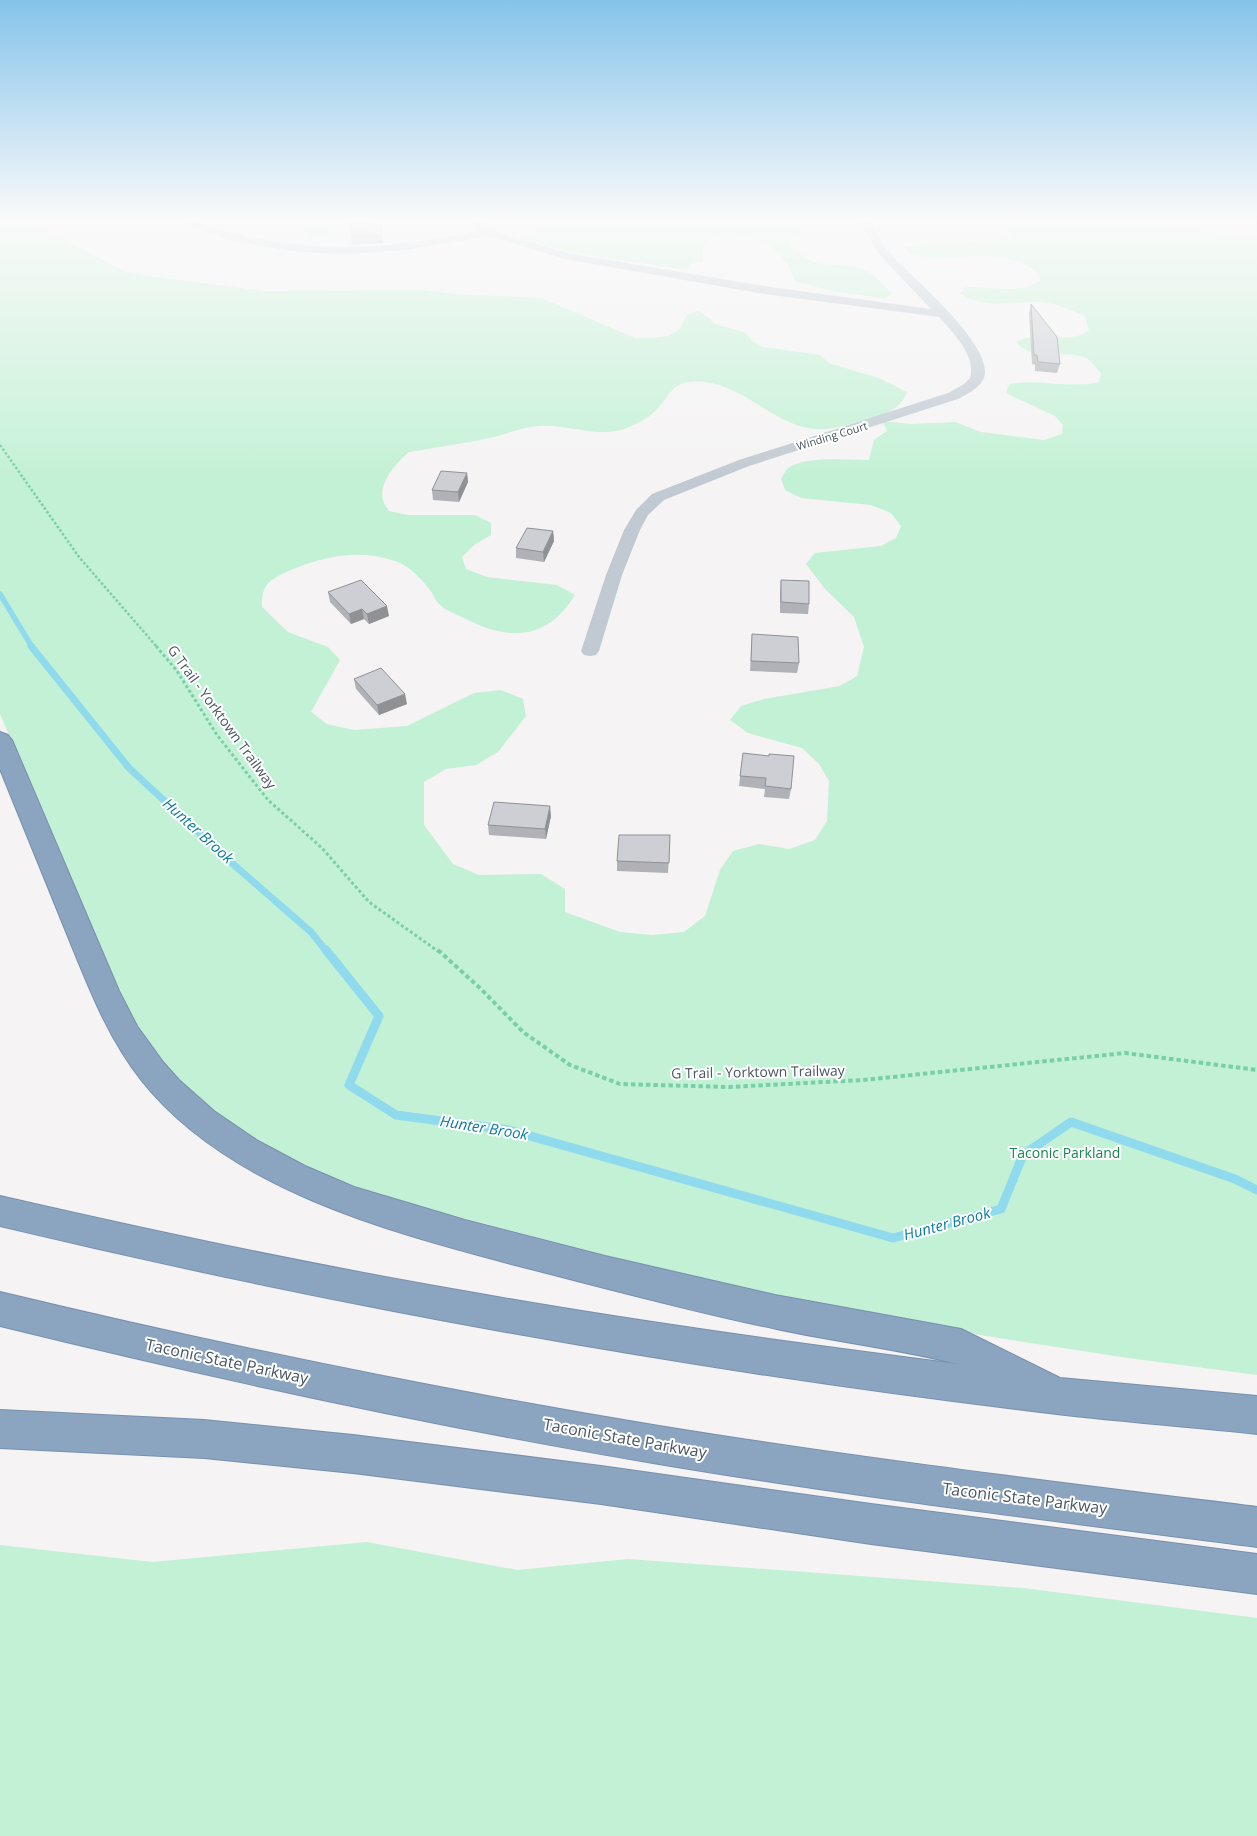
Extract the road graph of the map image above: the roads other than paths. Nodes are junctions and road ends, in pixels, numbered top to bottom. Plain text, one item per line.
1 (896, 308) edge
2 (937, 308) edge
3 (943, 314) junction
4 (590, 651) dead end
5 (0, 740) edge
6 (0, 1210) edge
7 (0, 1308) edge
8 (1058, 1396) junction
9 (1257, 1415) edge
10 (0, 1429) edge
11 (1257, 1527) edge
12 (1257, 1574) edge

1 - 3 street
2 - 3 street, Winding Court
3 - 4 street, Winding Court
5 - 8 highway
6 - 8 highway
7 - 11 highway, Taconic State Parkway
8 - 9 highway
10 - 12 highway

